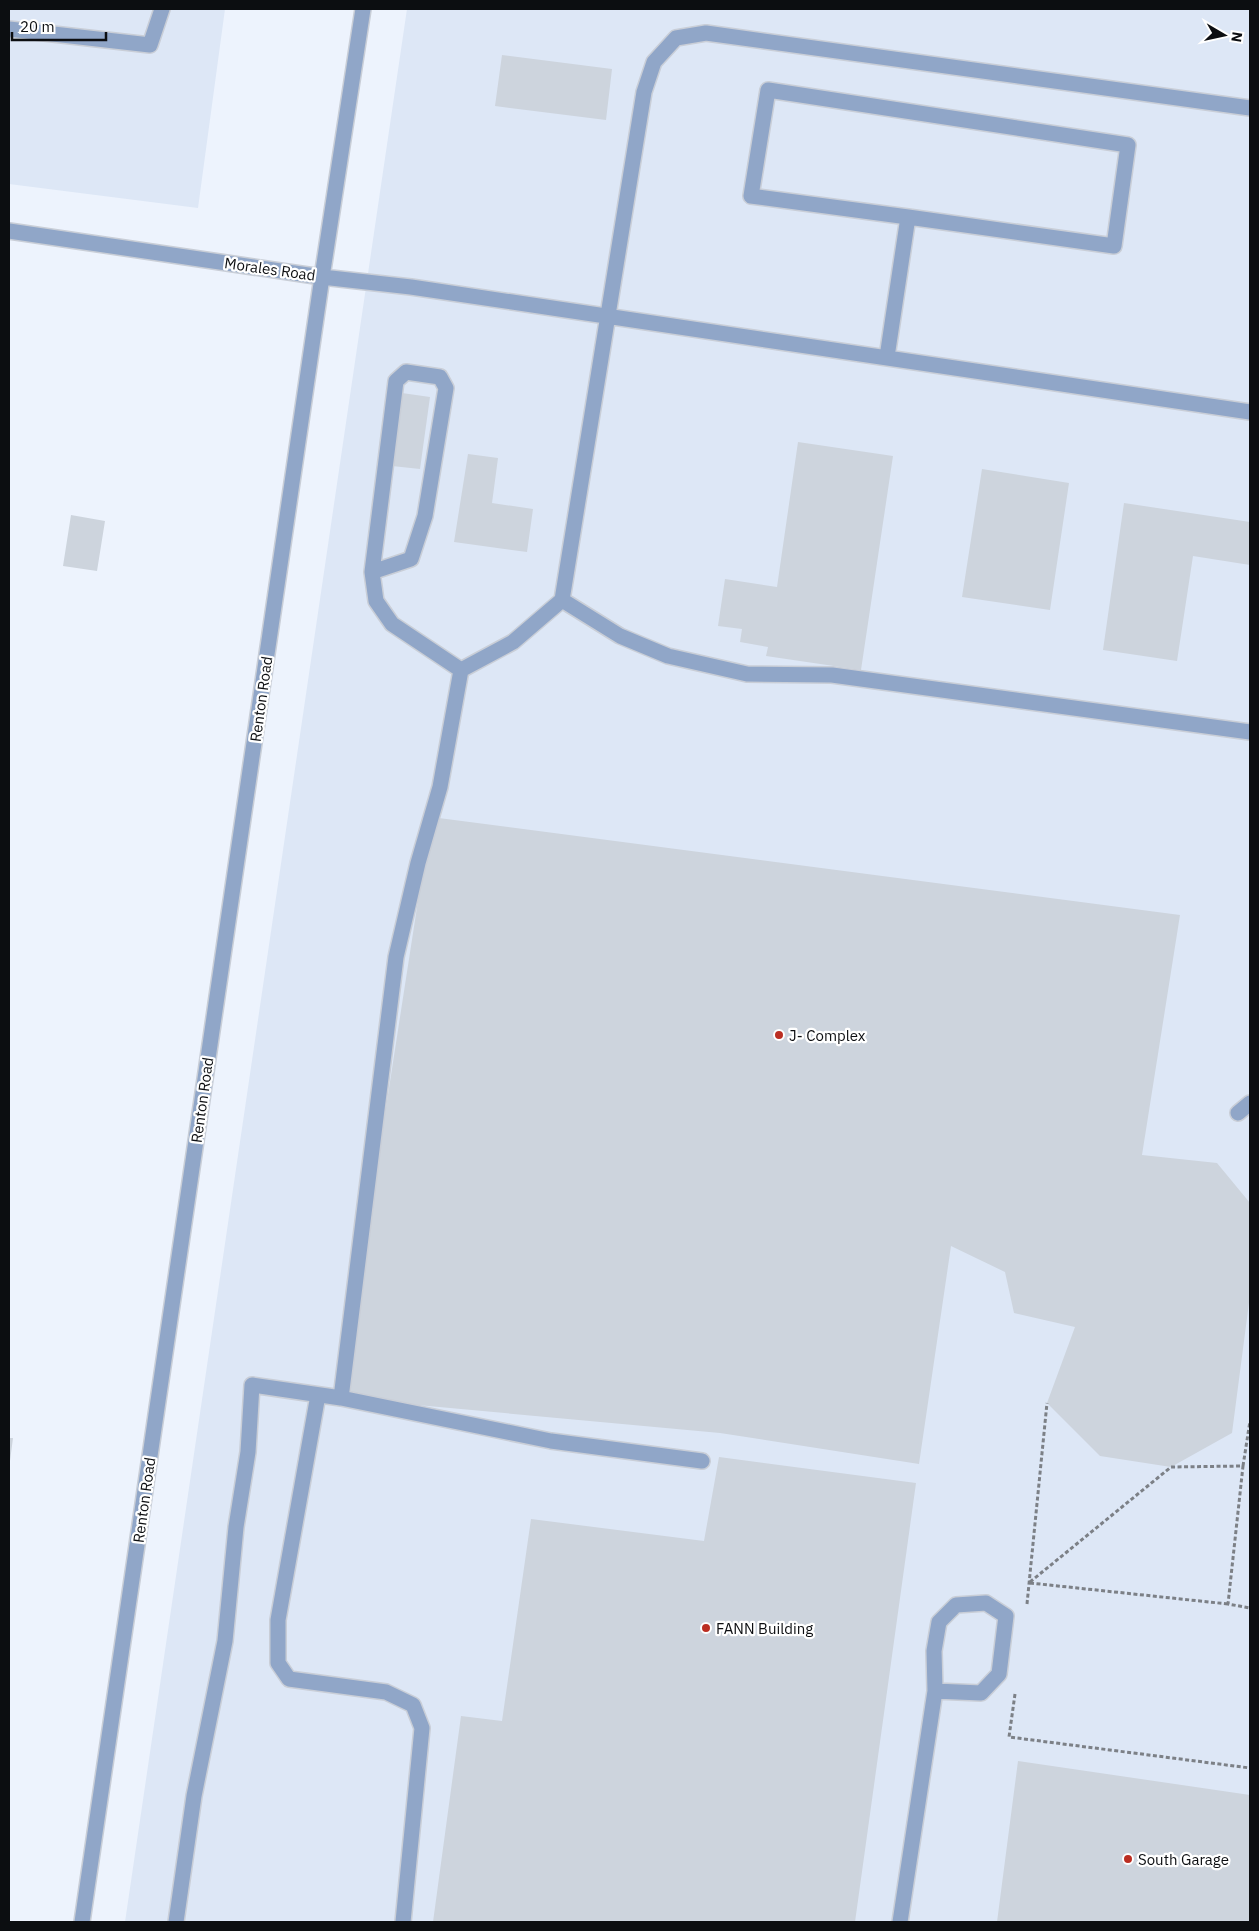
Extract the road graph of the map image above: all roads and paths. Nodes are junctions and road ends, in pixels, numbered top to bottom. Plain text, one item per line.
1 (162, 9) edge
2 (363, 9) edge
3 (9, 29) edge
4 (1250, 108) edge
5 (908, 217) junction
6 (9, 232) edge
7 (322, 277) junction
8 (607, 318) junction
9 (887, 357) junction
10 (1250, 412) edge
11 (372, 572) junction
12 (562, 600) junction
13 (461, 670) junction
14 (1250, 732) edge
15 (1250, 1103) edge
16 (1238, 1113) dead end
17 (318, 1395) junction
18 (341, 1398) junction
19 (1047, 1403) dead end
20 (1250, 1421) edge
21 (702, 1460) dead end
22 (1243, 1466) junction
23 (1030, 1583) junction
24 (1228, 1604) junction
25 (1250, 1608) edge
26 (1026, 1612) dead end
27 (1015, 1689) dead end
28 (935, 1691) junction
29 (1250, 1768) edge
30 (82, 1922) edge
31 (176, 1922) edge
32 (403, 1922) edge
33 (900, 1922) edge

1 - 3 street
2 - 7 street, Morales Road
4 - 8 street
5 - 5 street
5 - 9 street
6 - 7 street, Morales Road
7 - 8 street
7 - 30 street, Renton Road
8 - 9 street
8 - 12 street
9 - 10 street
11 - 11 street
11 - 13 street
12 - 13 street
12 - 14 street
13 - 18 street
15 - 16 street
17 - 18 street
17 - 31 street
17 - 32 street
18 - 21 street
19 - 23 path
20 - 22 path
22 - 23 path
22 - 24 path
23 - 24 path
23 - 26 path
24 - 25 path
27 - 29 path
28 - 28 street
28 - 33 street

